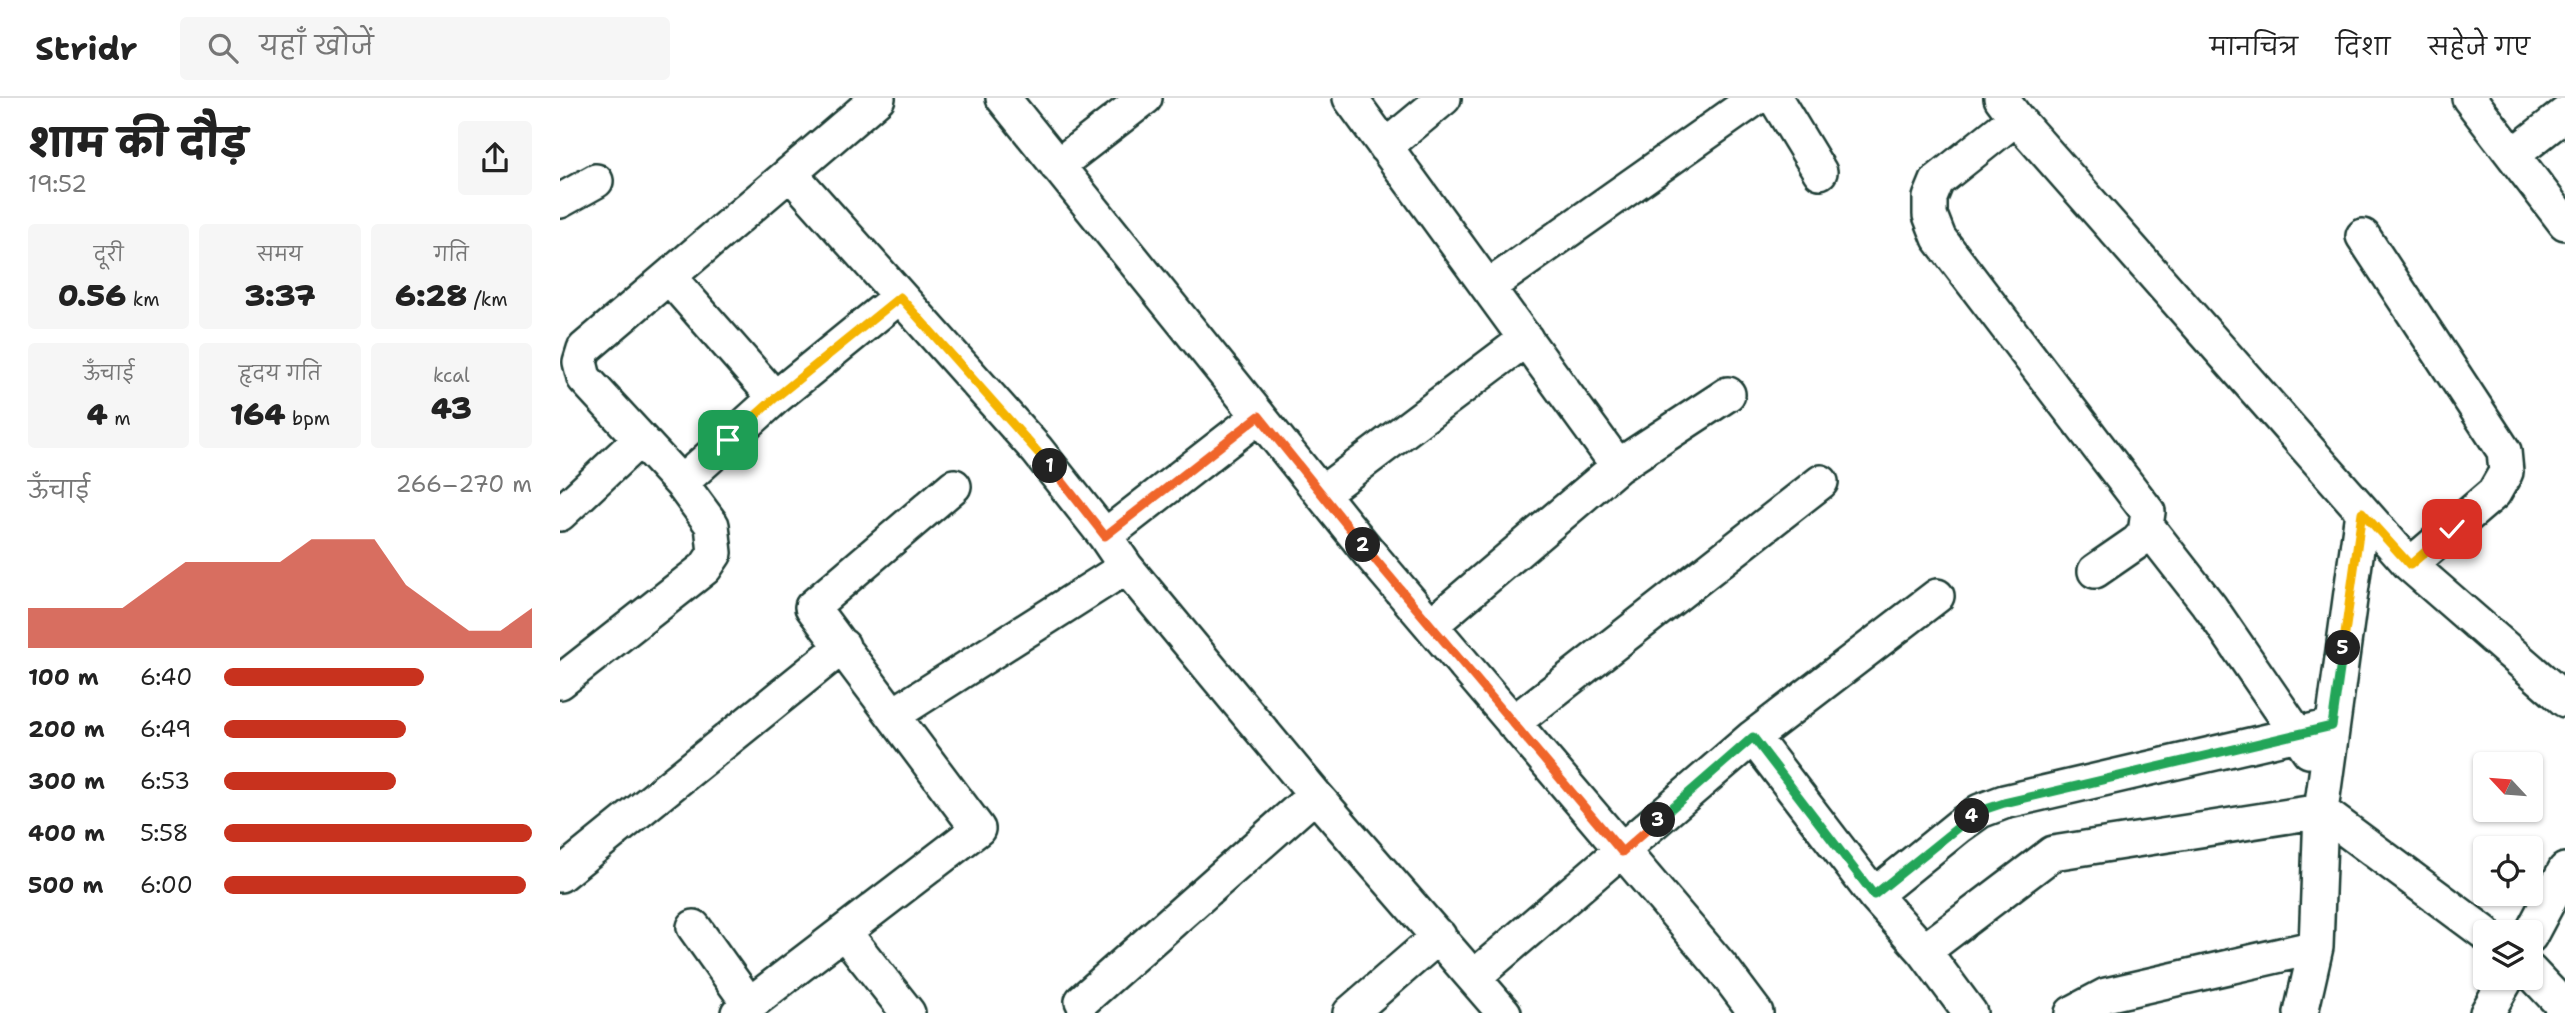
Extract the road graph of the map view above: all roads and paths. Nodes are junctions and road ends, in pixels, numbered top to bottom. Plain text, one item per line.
1 (1003, 98) edge
2 (1145, 98) edge
3 (1350, 98) edge
4 (1444, 98) edge
5 (1756, 98) edge
6 (1775, 98) edge
7 (2469, 98) edge
8 (872, 100) edge
9 (2008, 108) edge
10 (2565, 114) edge
11 (1385, 147) junction
12 (2513, 155) junction
13 (1057, 166) junction
14 (1820, 172) dead end
15 (790, 173) junction
16 (596, 181) dead end
17 (560, 201) edge
18 (2565, 223) edge
19 (2363, 236) dead end
20 (669, 277) junction
21 (1488, 287) junction
22 (900, 297) junction
23 (1525, 339) junction
24 (1728, 394) dead end
25 (775, 398) junction
26 (1259, 416) junction
27 (640, 439) junction
28 (1618, 466) junction
29 (1821, 482) dead end
30 (681, 483) junction
31 (954, 486) dead end
32 (1322, 493) junction
33 (2362, 512) junction
34 (560, 514) edge
35 (2147, 526) junction
36 (1105, 536) junction
37 (2410, 565) junction
38 (1126, 566) junction
39 (2095, 571) dead end
40 (1937, 596) dead end
41 (1431, 625) junction
42 (843, 646) junction
43 (560, 682) edge
44 (2565, 700) edge
45 (893, 715) junction
46 (1513, 723) junction
47 (2332, 726) junction
48 (2296, 734) junction
49 (1753, 737) junction
50 (2325, 774) junction
51 (1315, 795) junction
52 (2321, 811) junction
53 (1622, 852) junction
54 (2565, 870) edge
55 (560, 875) edge
56 (1874, 895) junction
57 (2538, 920) edge
58 (2473, 924) edge
59 (694, 927) dead end
60 (844, 932) junction
61 (1439, 936) junction
62 (2316, 947) junction
63 (1924, 951) junction
64 (1474, 977) junction
65 (2543, 985) edge
66 (2500, 990) edge
67 (1082, 1001) dead end
68 (758, 1006) edge
69 (2565, 1008) edge
70 (908, 1013) edge
71 (1350, 1013) edge
72 (1503, 1013) edge
73 (1756, 1013) edge
74 (1970, 1013) edge
75 (2072, 1013) edge
76 (2301, 1013) edge
77 (2487, 1013) edge

1 - 13 street
2 - 13 street
3 - 11 street
4 - 11 street
5 - 21 street
6 - 14 street
7 - 12 street
8 - 15 street
9 - 33 street
9 - 35 street
10 - 12 street
11 - 21 street
12 - 18 street
13 - 26 street
15 - 20 street
15 - 22 street
16 - 17 street
19 - 37 street
20 - 25 street
20 - 27 street
21 - 23 street
22 - 25 street
22 - 36 street
23 - 28 street
23 - 32 street
24 - 28 street
25 - 30 street
26 - 32 street
26 - 36 street
27 - 30 street
27 - 34 street
28 - 41 street
29 - 46 street
30 - 43 street
31 - 42 street
32 - 41 street
33 - 37 street
33 - 47 street
35 - 39 street
35 - 48 street
36 - 38 street
37 - 44 street
38 - 45 street
38 - 51 street
40 - 49 street
41 - 46 street
42 - 45 street
42 - 55 street
45 - 60 street
46 - 53 street
47 - 48 street
47 - 50 street
48 - 50 street
48 - 56 street
49 - 53 street
49 - 56 street
50 - 52 street
51 - 61 street
51 - 67 street
52 - 58 street
52 - 62 street
52 - 63 street
53 - 64 street
53 - 73 street
54 - 57 street
56 - 63 street
59 - 68 street
60 - 68 street
60 - 70 street
61 - 64 street
61 - 71 street
62 - 75 street
62 - 76 street
63 - 74 street
64 - 72 street
65 - 69 street
66 - 77 street

